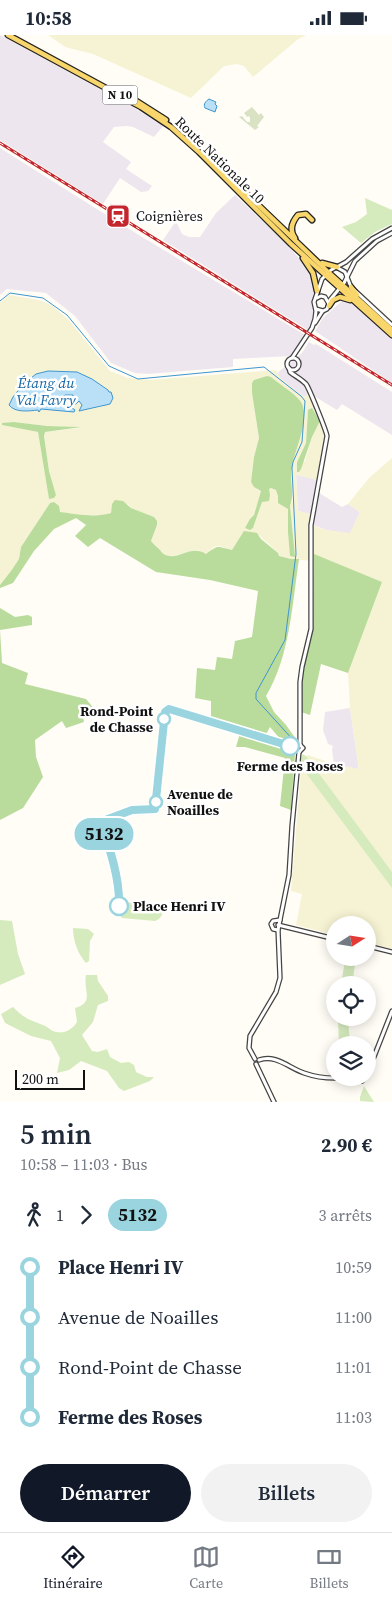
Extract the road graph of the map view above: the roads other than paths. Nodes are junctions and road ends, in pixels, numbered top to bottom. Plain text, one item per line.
1 (8, 35) edge
2 (15, 35) edge
3 (228, 179) junction
4 (233, 190) junction
5 (242, 193) junction
6 (247, 195) junction
7 (312, 220) dead end
8 (392, 228) edge
9 (392, 233) edge
10 (297, 242) junction
11 (291, 244) junction
12 (314, 259) junction
13 (337, 267) junction
14 (327, 274) junction
15 (346, 278) junction
16 (341, 287) junction
17 (351, 287) joint
18 (317, 291) junction
19 (316, 298) junction
20 (362, 302) junction
21 (329, 305) junction
22 (316, 309) junction
23 (323, 311) junction
24 (392, 325) edge
25 (312, 328) junction
26 (392, 330) edge
27 (392, 335) edge
28 (298, 350) junction
29 (292, 358) junction
30 (298, 360) junction
31 (291, 369) junction
32 (279, 923) junction
33 (278, 930) junction
34 (326, 936) edge
35 (376, 948) edge
36 (392, 953) edge
37 (392, 1011) edge
38 (376, 1052) edge
39 (255, 1059) junction
40 (260, 1060) junction
41 (256, 1064) junction
42 (326, 1077) edge
43 (274, 1102) edge

1 - 3 main road, Route Nationale 10 / N 10
2 - 3 main road, N 10
3 - 4 main road
3 - 4 main road
3 - 5 main road
4 - 5 main road
4 - 5 main road
4 - 6 main road
5 - 6 main road
5 - 11 main road, Route Nationale 10
6 - 10 main road
7 - 10 main road
8 - 13 street
9 - 15 street
10 - 12 main road
11 - 14 main road, Route Nationale 10
11 - 18 main road
12 - 13 main road
12 - 14 main road
13 - 14 street
13 - 15 street
14 - 16 main road, Route Nationale 10
14 - 18 street
15 - 16 street
15 - 17 street
16 - 20 main road, Route Nationale 10
16 - 21 street
17 - 20 main road
18 - 19 street
19 - 21 street
19 - 22 street
20 - 21 main road
20 - 24 street
20 - 26 main road
20 - 27 main road, Route Nationale 10
21 - 23 street
22 - 23 street
22 - 25 street
23 - 25 street
25 - 28 street
28 - 29 street
28 - 30 street
29 - 30 street
29 - 31 street
30 - 31 street
31 - 32 street
32 - 33 street
32 - 33 street
32 - 34 street
33 - 39 street
35 - 36 street
37 - 38 street
39 - 40 street
39 - 41 street
40 - 41 street
40 - 42 street
41 - 43 street

